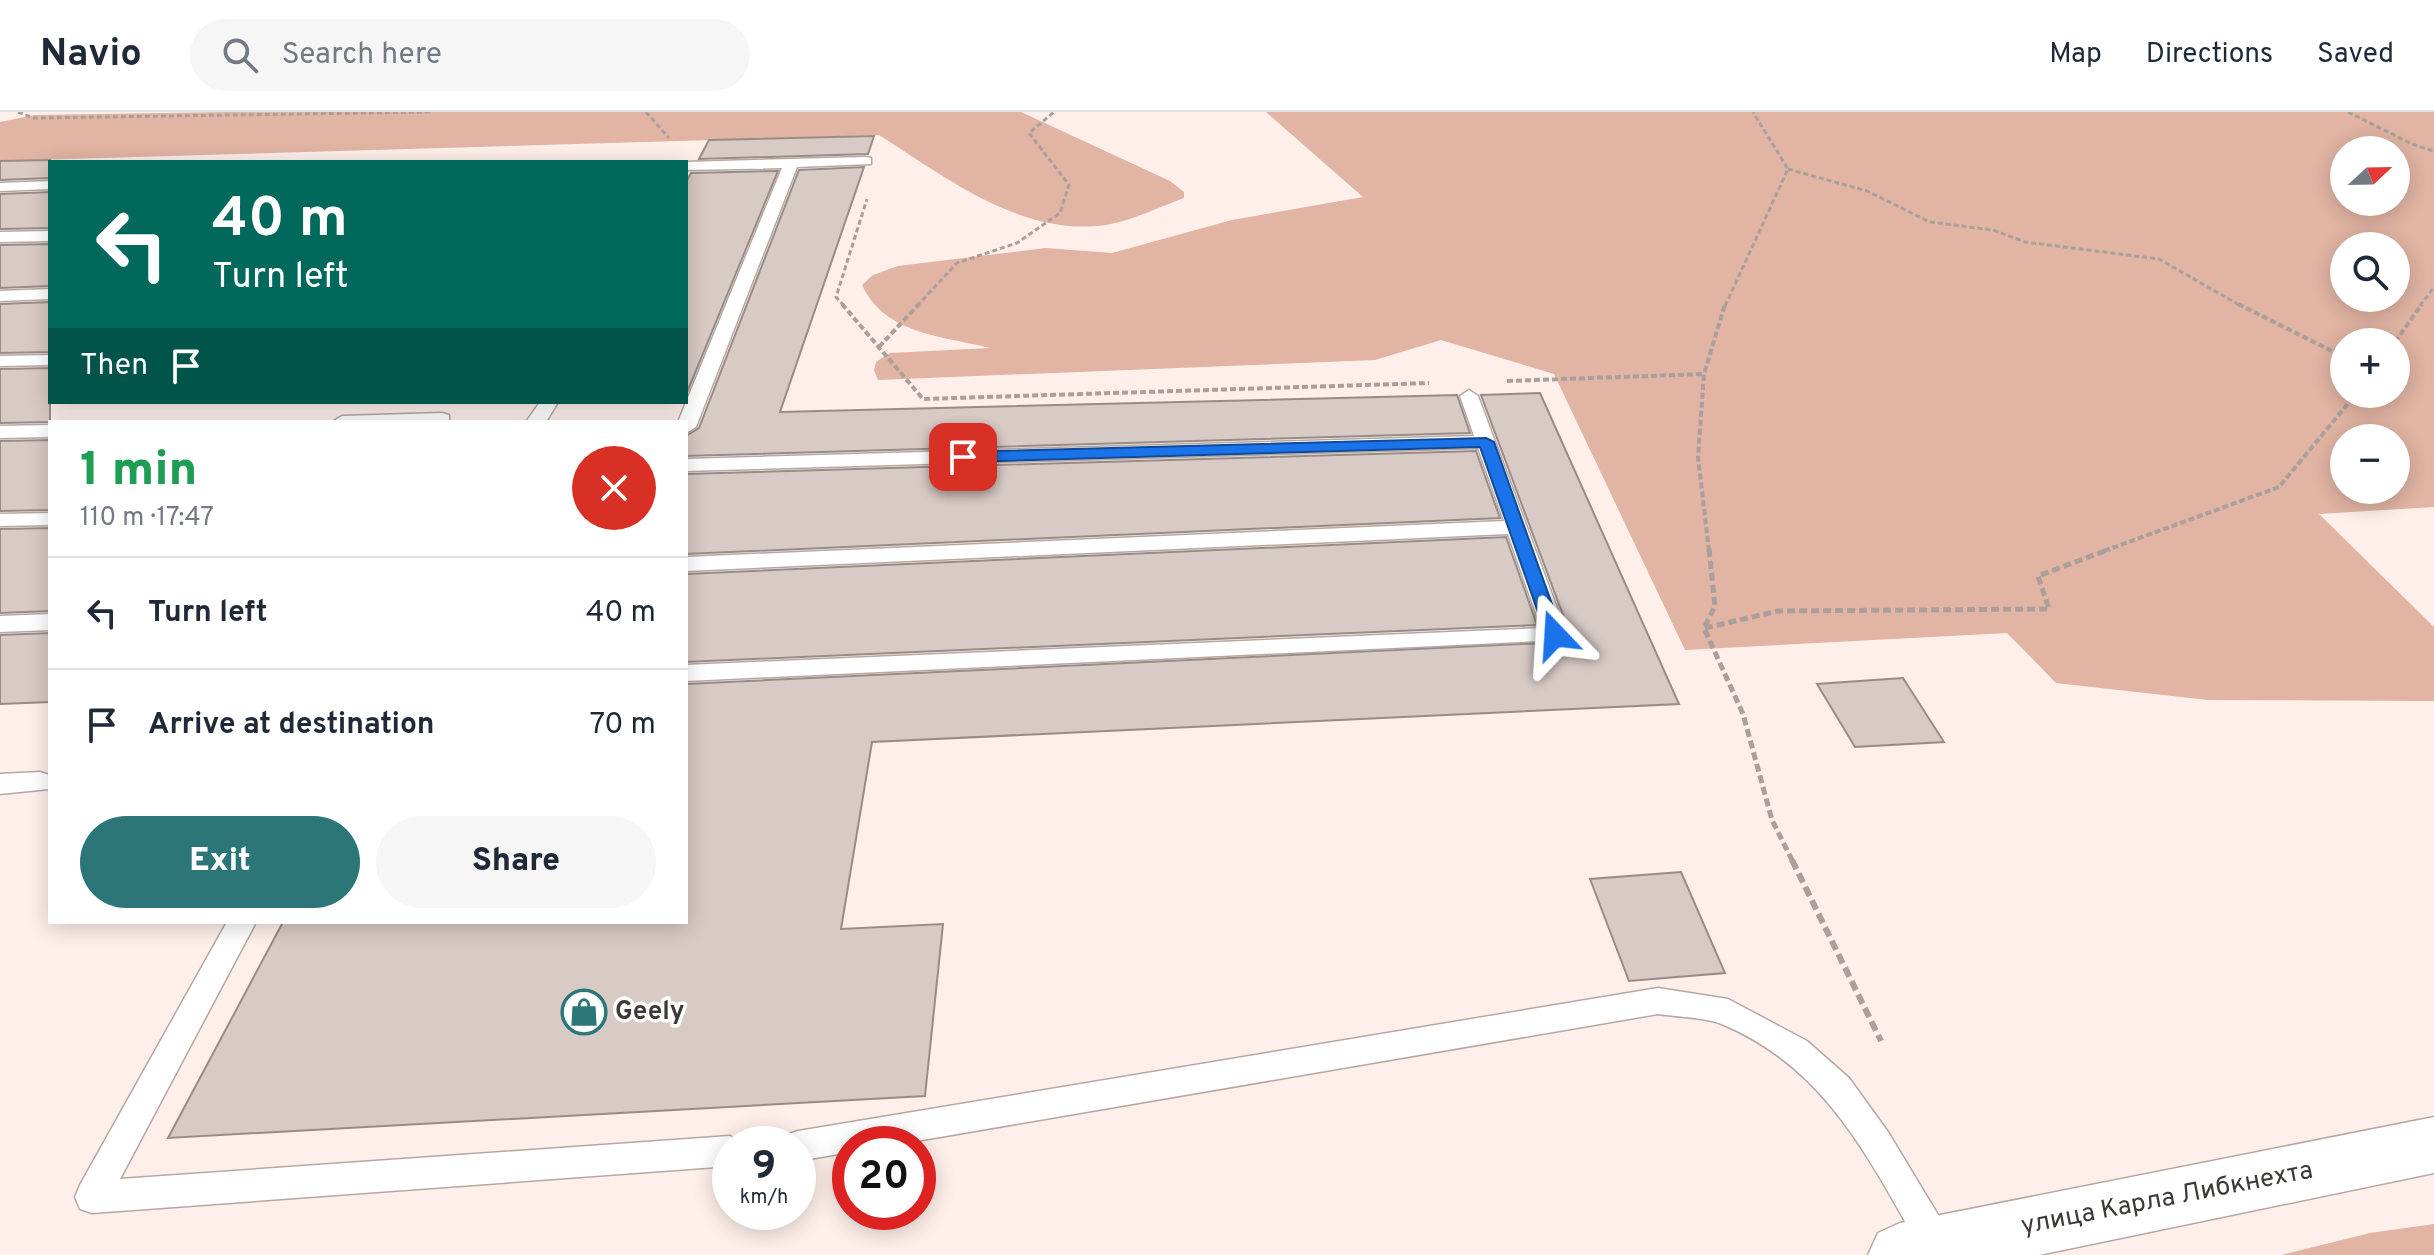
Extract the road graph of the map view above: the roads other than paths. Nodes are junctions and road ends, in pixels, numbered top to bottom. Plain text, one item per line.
1 (866, 161) dead end
2 (791, 163) junction
3 (688, 166) edge
4 (48, 185) edge
5 (0, 187) edge
6 (48, 236) edge
7 (0, 237) edge
8 (48, 294) edge
9 (0, 296) edge
10 (48, 360) edge
11 (0, 361) edge
12 (1469, 396) dead end
13 (442, 419) dead end
14 (409, 420) edge
15 (688, 422) edge
16 (48, 431) edge
17 (0, 432) edge
18 (1486, 442) junction
19 (688, 465) edge
20 (48, 519) edge
21 (0, 520) edge
22 (1516, 527) junction
23 (688, 564) edge
24 (48, 622) edge
25 (0, 624) edge
26 (688, 673) edge
27 (40, 782) dead end
28 (0, 784) edge
29 (241, 924) edge
30 (816, 1143) edge
31 (2434, 1145) edge
32 (712, 1152) edge
33 (1919, 1251) edge

1 - 2 lane
2 - 3 lane
2 - 15 lane
4 - 5 lane
6 - 7 lane
8 - 9 lane
10 - 11 lane
12 - 18 lane
13 - 14 lane
16 - 17 lane
18 - 19 lane
18 - 22 lane
20 - 21 lane
22 - 23 lane
22 - 26 lane
24 - 25 lane
27 - 28 lane
29 - 32 lane
30 - 33 lane
31 - 33 main road, улица Карла Либкнехта

